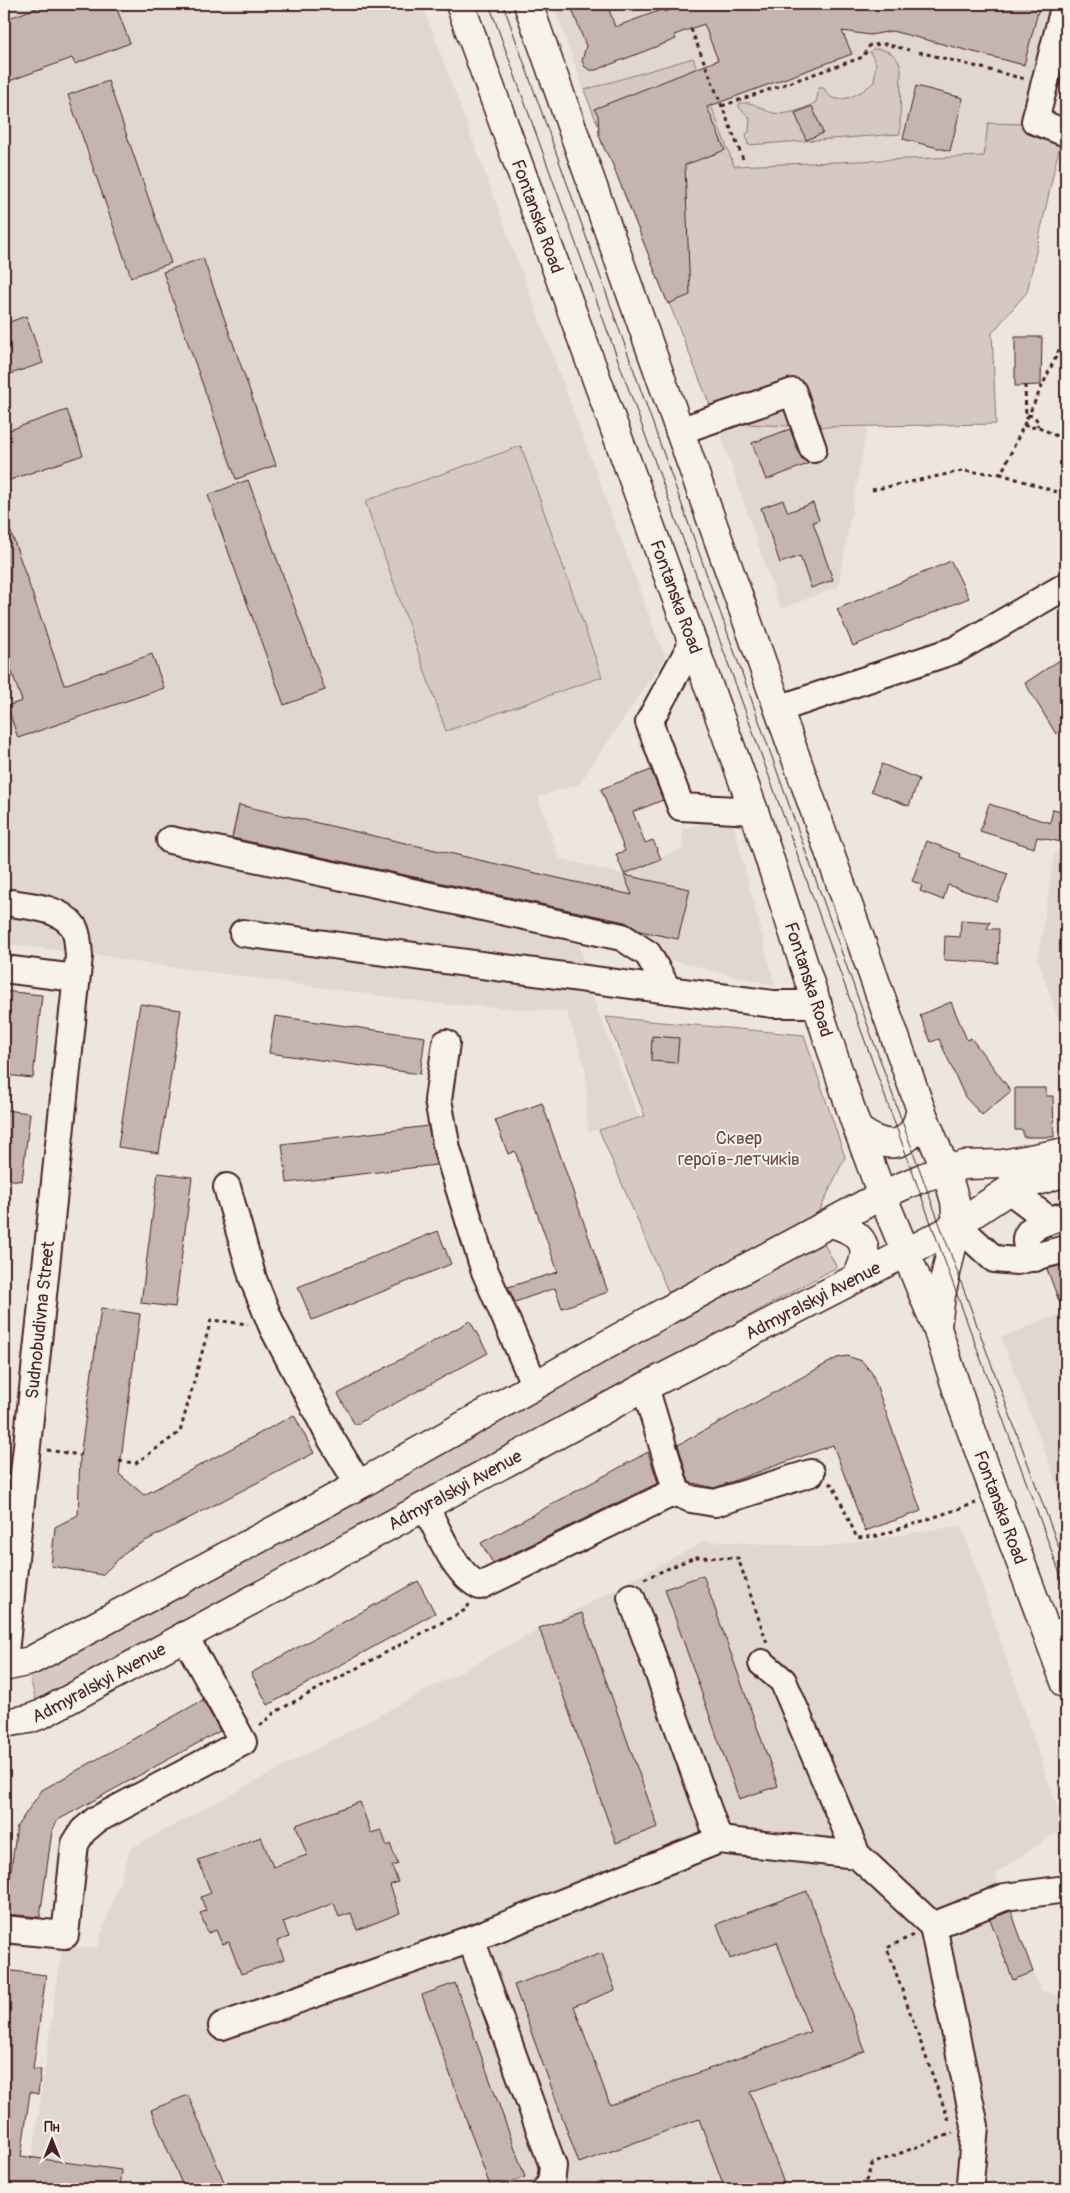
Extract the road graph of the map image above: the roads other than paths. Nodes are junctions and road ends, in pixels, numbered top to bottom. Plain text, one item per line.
1 (460, 4) edge
2 (528, 4) edge
3 (1065, 4) edge
4 (1066, 133) edge
5 (679, 431) junction
6 (813, 449) dead end
7 (1066, 586) edge
8 (693, 642) junction
9 (778, 709) junction
10 (754, 811) junction
11 (170, 840) dead end
12 (4, 902) edge
13 (243, 933) dead end
14 (4, 968) edge
15 (76, 978) junction
16 (668, 990) junction
17 (818, 1004) junction
18 (446, 1043) dead end
19 (921, 1110) junction
20 (859, 1130) junction
21 (1066, 1152) edge
22 (946, 1171) junction
23 (1066, 1172) edge
24 (227, 1187) dead end
25 (1009, 1190) junction
26 (882, 1195) junction
27 (1058, 1218) edge
28 (831, 1223) junction
29 (957, 1225) junction
30 (1066, 1249) edge
31 (906, 1253) junction
32 (1035, 1258) junction
33 (857, 1277) junction
34 (937, 1328) junction
35 (535, 1386) junction
36 (645, 1387) junction
37 (812, 1473) road end
38 (359, 1485) junction
39 (677, 1493) junction
40 (425, 1506) junction
41 (630, 1597) road end
42 (1057, 1633) edge
43 (184, 1635) junction
44 (4, 1662) edge
45 (762, 1663) road end
46 (4, 1667) edge
47 (1066, 1684) edge
48 (4, 1723) edge
49 (719, 1840) junction
50 (857, 1855) junction
51 (1066, 1889) edge
52 (933, 1926) junction
53 (4, 1929) edge
54 (471, 1940) junction
55 (222, 2026) dead end
56 (546, 2189) edge
57 (971, 2189) edge

1 - 8 main road, Fontanska Road
2 - 5 main road
3 - 4 street
5 - 6 street
5 - 9 main road
7 - 9 street
8 - 10 main road, Fontanska Road
8 - 10 street
9 - 19 main road
10 - 17 main road, Fontanska Road
11 - 16 street
12 - 15 street, Sudnobudivna Street
13 - 16 street
14 - 15 street
15 - 44 street, Sudnobudivna Street
16 - 17 street
17 - 20 main road, Fontanska Road
18 - 35 street
19 - 20 main road
19 - 22 main road
20 - 26 main road, Fontanska Road
21 - 22 main road
22 - 26 main road
22 - 29 main road, Fontanska Road
23 - 25 main road, Admyralskyi Avenue
24 - 38 street
25 - 27 street
25 - 29 main road, Admyralskyi Avenue
26 - 28 main road
26 - 31 main road, Fontanska Road
27 - 32 street
28 - 33 main road
28 - 35 main road
29 - 31 main road, Admyralskyi Avenue
29 - 32 street
29 - 34 main road, Fontanska Road
30 - 32 street
31 - 33 main road, Admyralskyi Avenue
31 - 34 main road, Fontanska Road
33 - 36 main road, Admyralskyi Avenue
34 - 42 main road, Fontanska Road
35 - 38 main road
36 - 39 street
36 - 40 main road, Admyralskyi Avenue
37 - 39 street
38 - 46 main road
39 - 40 street
40 - 43 main road, Admyralskyi Avenue
41 - 49 street
42 - 47 main road, Fontanska Road
43 - 48 main road, Admyralskyi Avenue
43 - 53 street
45 - 50 street
49 - 50 street
49 - 54 street
50 - 52 street
51 - 52 street
52 - 57 street
54 - 55 street
54 - 56 street

